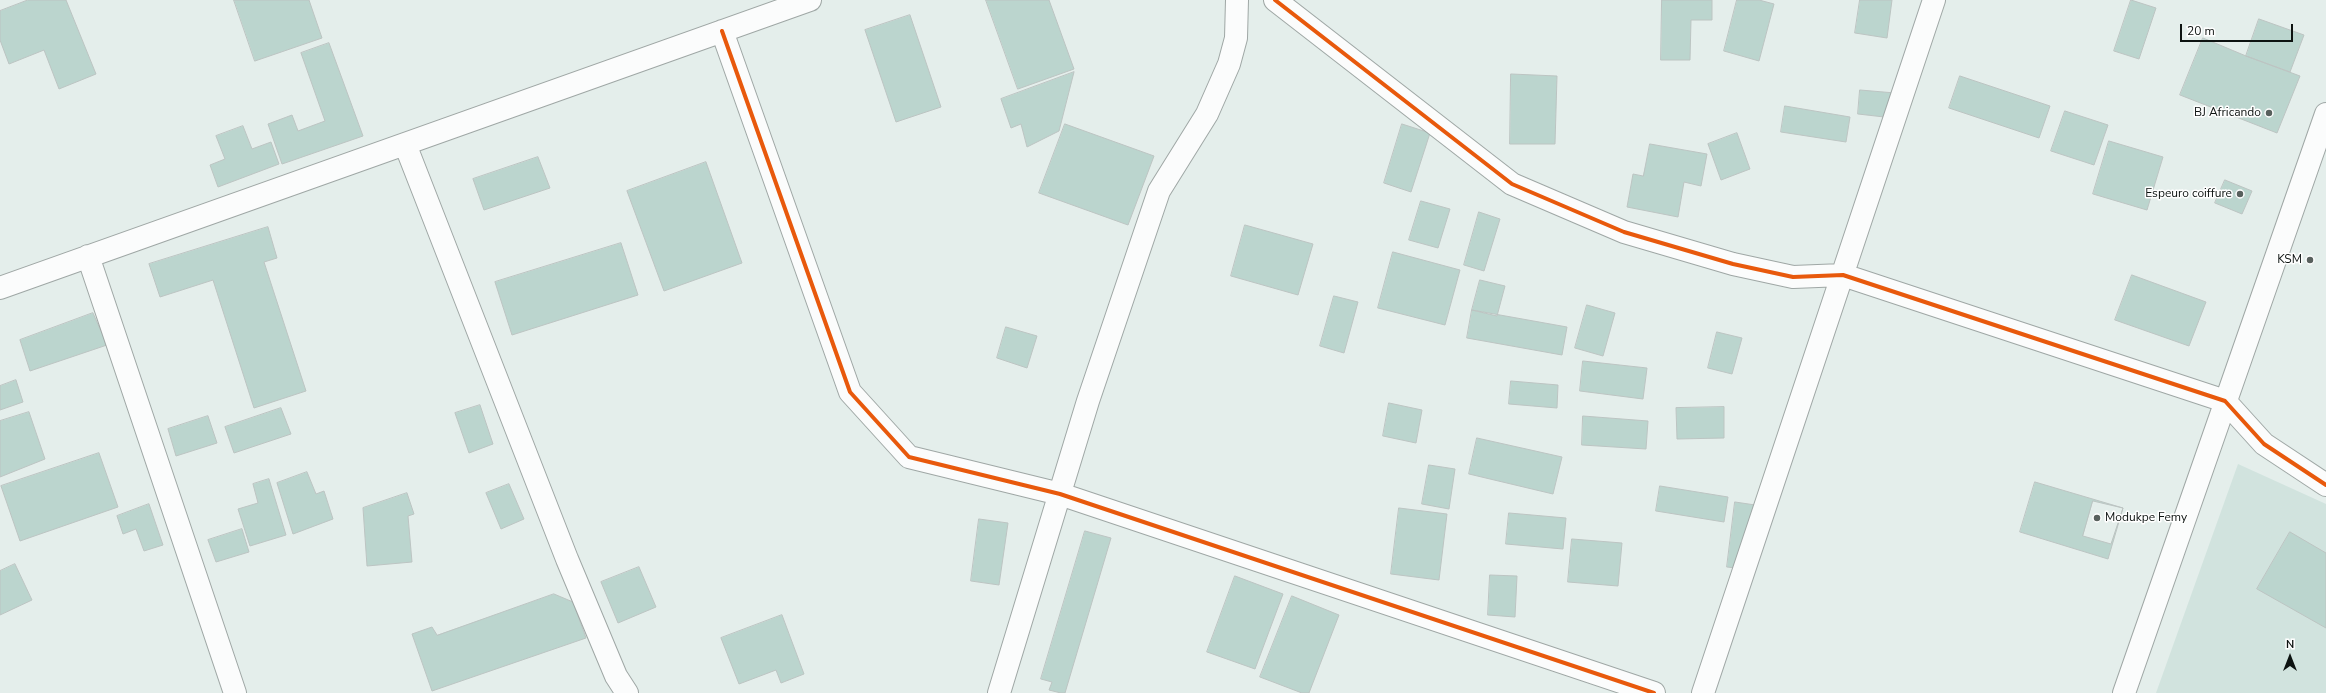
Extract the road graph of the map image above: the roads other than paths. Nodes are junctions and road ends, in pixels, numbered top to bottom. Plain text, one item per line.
1 (810, 0) edge
2 (1237, 0) edge
3 (1275, 0) edge
4 (1934, 0) edge
5 (722, 31) junction
6 (2326, 114) edge
7 (405, 144) junction
8 (88, 256) junction
9 (1843, 275) junction
10 (0, 288) edge
11 (2226, 401) junction
12 (2326, 485) edge
13 (1060, 494) junction
14 (235, 693) edge
15 (627, 693) edge
16 (999, 693) edge
17 (1654, 693) edge
18 (1703, 693) edge
19 (2124, 693) edge

1 - 5 street
2 - 13 street
3 - 9 street
4 - 9 street
5 - 7 street
5 - 13 street
6 - 11 street
7 - 8 street
7 - 15 street
8 - 10 street
8 - 14 street
9 - 11 street
9 - 18 street
11 - 12 street
11 - 19 street
13 - 16 street
13 - 17 street

